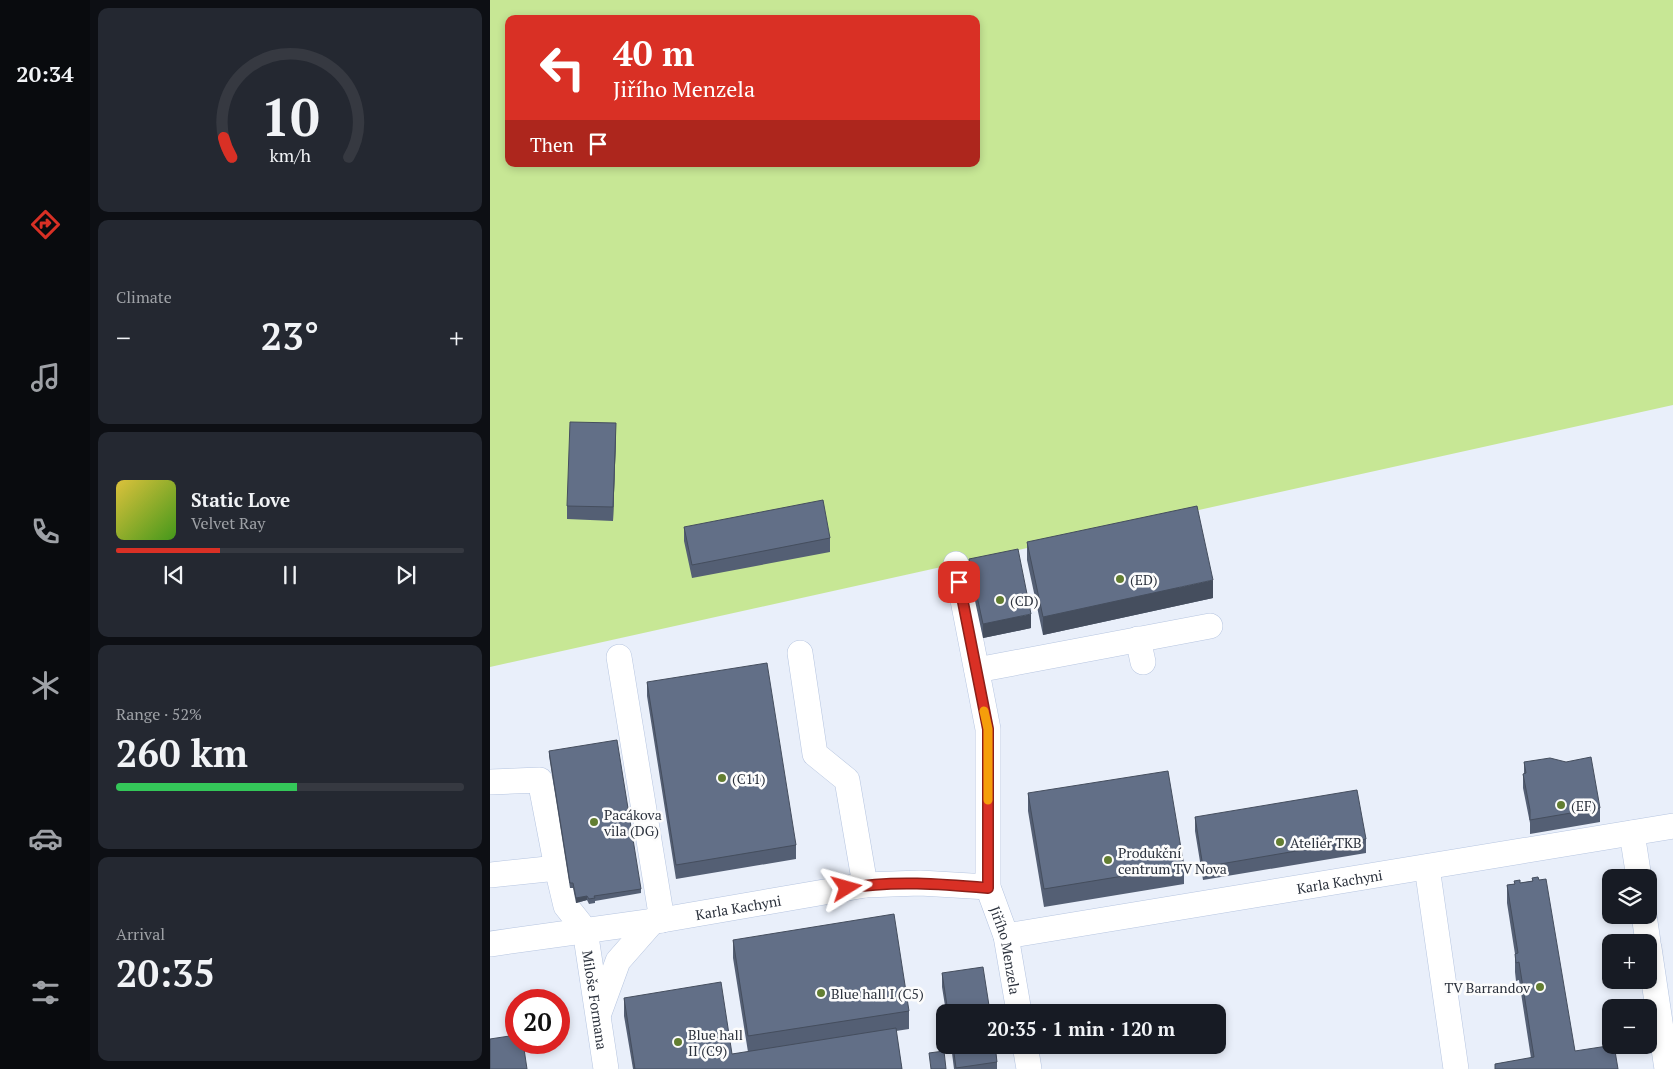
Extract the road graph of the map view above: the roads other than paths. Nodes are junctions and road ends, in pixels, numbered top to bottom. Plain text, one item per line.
1 (956, 564) dead end
2 (1210, 626) dead end
3 (800, 653) dead end
4 (619, 657) dead end
5 (977, 670) junction
6 (490, 782) edge
7 (1673, 826) edge
8 (1632, 833) junction
9 (1426, 867) junction
10 (556, 868) junction
11 (1637, 869) edge
12 (490, 875) edge
13 (865, 884) junction
14 (988, 888) junction
15 (658, 920) junction
16 (585, 930) junction
17 (1006, 936) junction
18 (490, 944) edge
19 (1657, 976) edge
20 (1018, 1004) edge
21 (1665, 1005) edge
22 (598, 1016) junction
23 (1026, 1054) edge
24 (606, 1069) edge
25 (1029, 1069) edge
26 (1456, 1069) edge
27 (1667, 1069) edge

1 - 5 lane, Jiřího Menzela
2 - 5 lane
3 - 13 lane
4 - 15 lane
5 - 14 lane, Jiřího Menzela
6 - 10 lane
7 - 8 lane, Karla Kachyni
8 - 9 lane, Karla Kachyni
8 - 11 lane
9 - 17 lane, Karla Kachyni
9 - 26 lane
10 - 12 lane
10 - 16 lane
13 - 14 lane, Karla Kachyni
13 - 15 lane, Karla Kachyni
14 - 17 lane, Jiřího Menzela
15 - 16 lane, Karla Kachyni
15 - 22 lane
16 - 18 lane, Karla Kachyni
16 - 22 lane, Miloše Formana
17 - 20 lane, Jiřího Menzela
19 - 21 lane
21 - 27 lane
22 - 24 lane, Miloše Formana
23 - 25 lane

